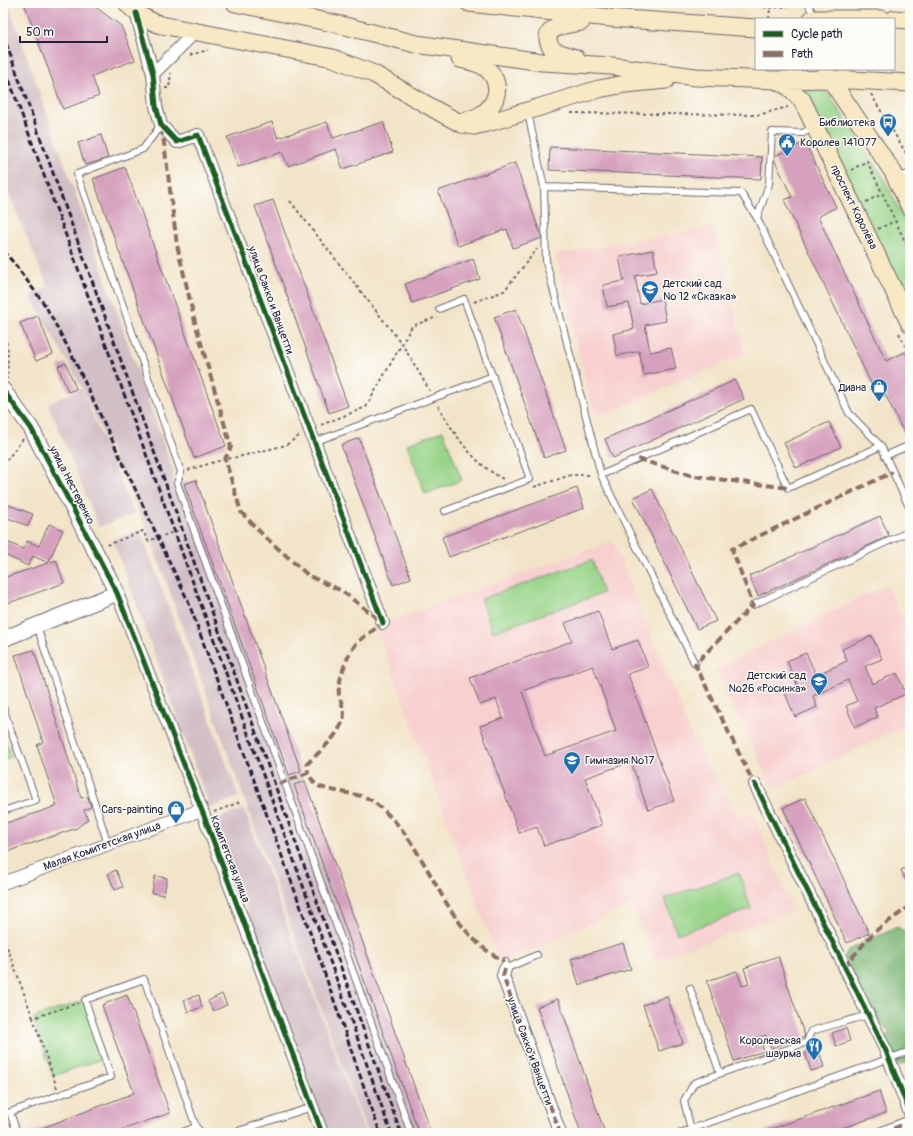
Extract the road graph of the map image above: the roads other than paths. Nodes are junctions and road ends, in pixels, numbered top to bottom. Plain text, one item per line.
1 (236, 3) edge
2 (468, 3) edge
3 (530, 3) edge
4 (808, 3) edge
5 (131, 8) edge
6 (561, 14) junction
7 (610, 18) junction
8 (813, 18) edge
9 (895, 19) edge
10 (910, 20) edge
11 (755, 28) edge
12 (195, 32) junction
13 (416, 44) junction
14 (612, 66) junction
15 (153, 74) junction
16 (827, 74) edge
17 (696, 77) junction
18 (775, 80) junction
19 (910, 83) edge
20 (528, 111) junction
21 (456, 120) junction
22 (162, 125) junction
23 (815, 127) junction
24 (903, 176) edge
25 (544, 187) junction
26 (910, 207) edge
27 (757, 218) junction
28 (439, 312) road end
29 (910, 324) edge
30 (493, 376) junction
31 (4, 391) edge
32 (314, 442) junction
33 (910, 445) edge
34 (880, 446) junction
35 (885, 456) junction
36 (601, 475) junction
37 (910, 509) edge
38 (445, 511) dead end
39 (910, 531) edge
40 (117, 593) junction
41 (753, 605) dead end
42 (383, 623) dead end
43 (37, 626) junction
44 (3, 639) edge
45 (695, 664) dead end
46 (3, 707) edge
47 (6, 723) edge
48 (755, 784) dead end
49 (3, 811) edge
50 (205, 812) junction
51 (108, 844) junction
52 (3, 883) edge
53 (537, 955) dead end
54 (505, 965) joint
55 (690, 988) dead end
56 (868, 1015) junction
57 (910, 1051) edge
58 (889, 1059) junction
59 (720, 1074) junction
60 (312, 1107) junction
61 (910, 1113) edge
62 (910, 1122) edge
63 (196, 1128) junction
64 (691, 1130) junction
65 (17, 1133) edge
66 (180, 1133) edge
67 (202, 1133) edge
68 (232, 1133) edge
69 (322, 1133) edge
70 (411, 1133) edge
71 (560, 1133) edge
72 (680, 1133) edge
73 (882, 1133) edge

1 - 13 main road
2 - 6 main road
3 - 6 main road
4 - 8 lane
5 - 12 main road
5 - 15 street
6 - 7 main road
7 - 11 main road
7 - 14 main road
9 - 10 main road
12 - 15 street
12 - 21 main road
13 - 14 main road
13 - 21 main road
14 - 17 main road
15 - 22 street
16 - 18 main road
16 - 19 main road
16 - 24 main road
17 - 18 main road
17 - 20 main road
18 - 23 main road, проспект Королёва
20 - 21 main road
20 - 25 lane
22 - 32 street, улица Сакко и Ванцетти
22 - 70 lane
23 - 27 lane
23 - 29 main road, проспект Королёва
24 - 26 main road
25 - 27 lane
25 - 36 lane
27 - 34 lane
28 - 30 lane
30 - 32 lane
30 - 38 lane
31 - 40 street, улица Нестеренко
32 - 42 street, улица Сакко и Ванцетти
33 - 35 lane
34 - 35 lane
34 - 36 lane
35 - 37 lane
36 - 45 lane
39 - 41 lane
40 - 43 street
40 - 50 street, Комитетская улица
43 - 44 street
43 - 51 lane
46 - 47 lane
47 - 49 lane
48 - 56 street
50 - 51 street, Малая Комитетская улица
50 - 60 street, Комитетская улица
51 - 52 street, Малая Комитетская улица
53 - 54 lane
54 - 71 street, улица Сакко и Ванцетти
55 - 59 lane
56 - 58 street
56 - 59 lane
57 - 58 lane
58 - 61 street
58 - 64 lane
59 - 64 lane
60 - 68 lane
60 - 69 street, Комитетская улица
62 - 73 street
63 - 65 lane
63 - 66 lane
63 - 67 lane
64 - 72 lane

